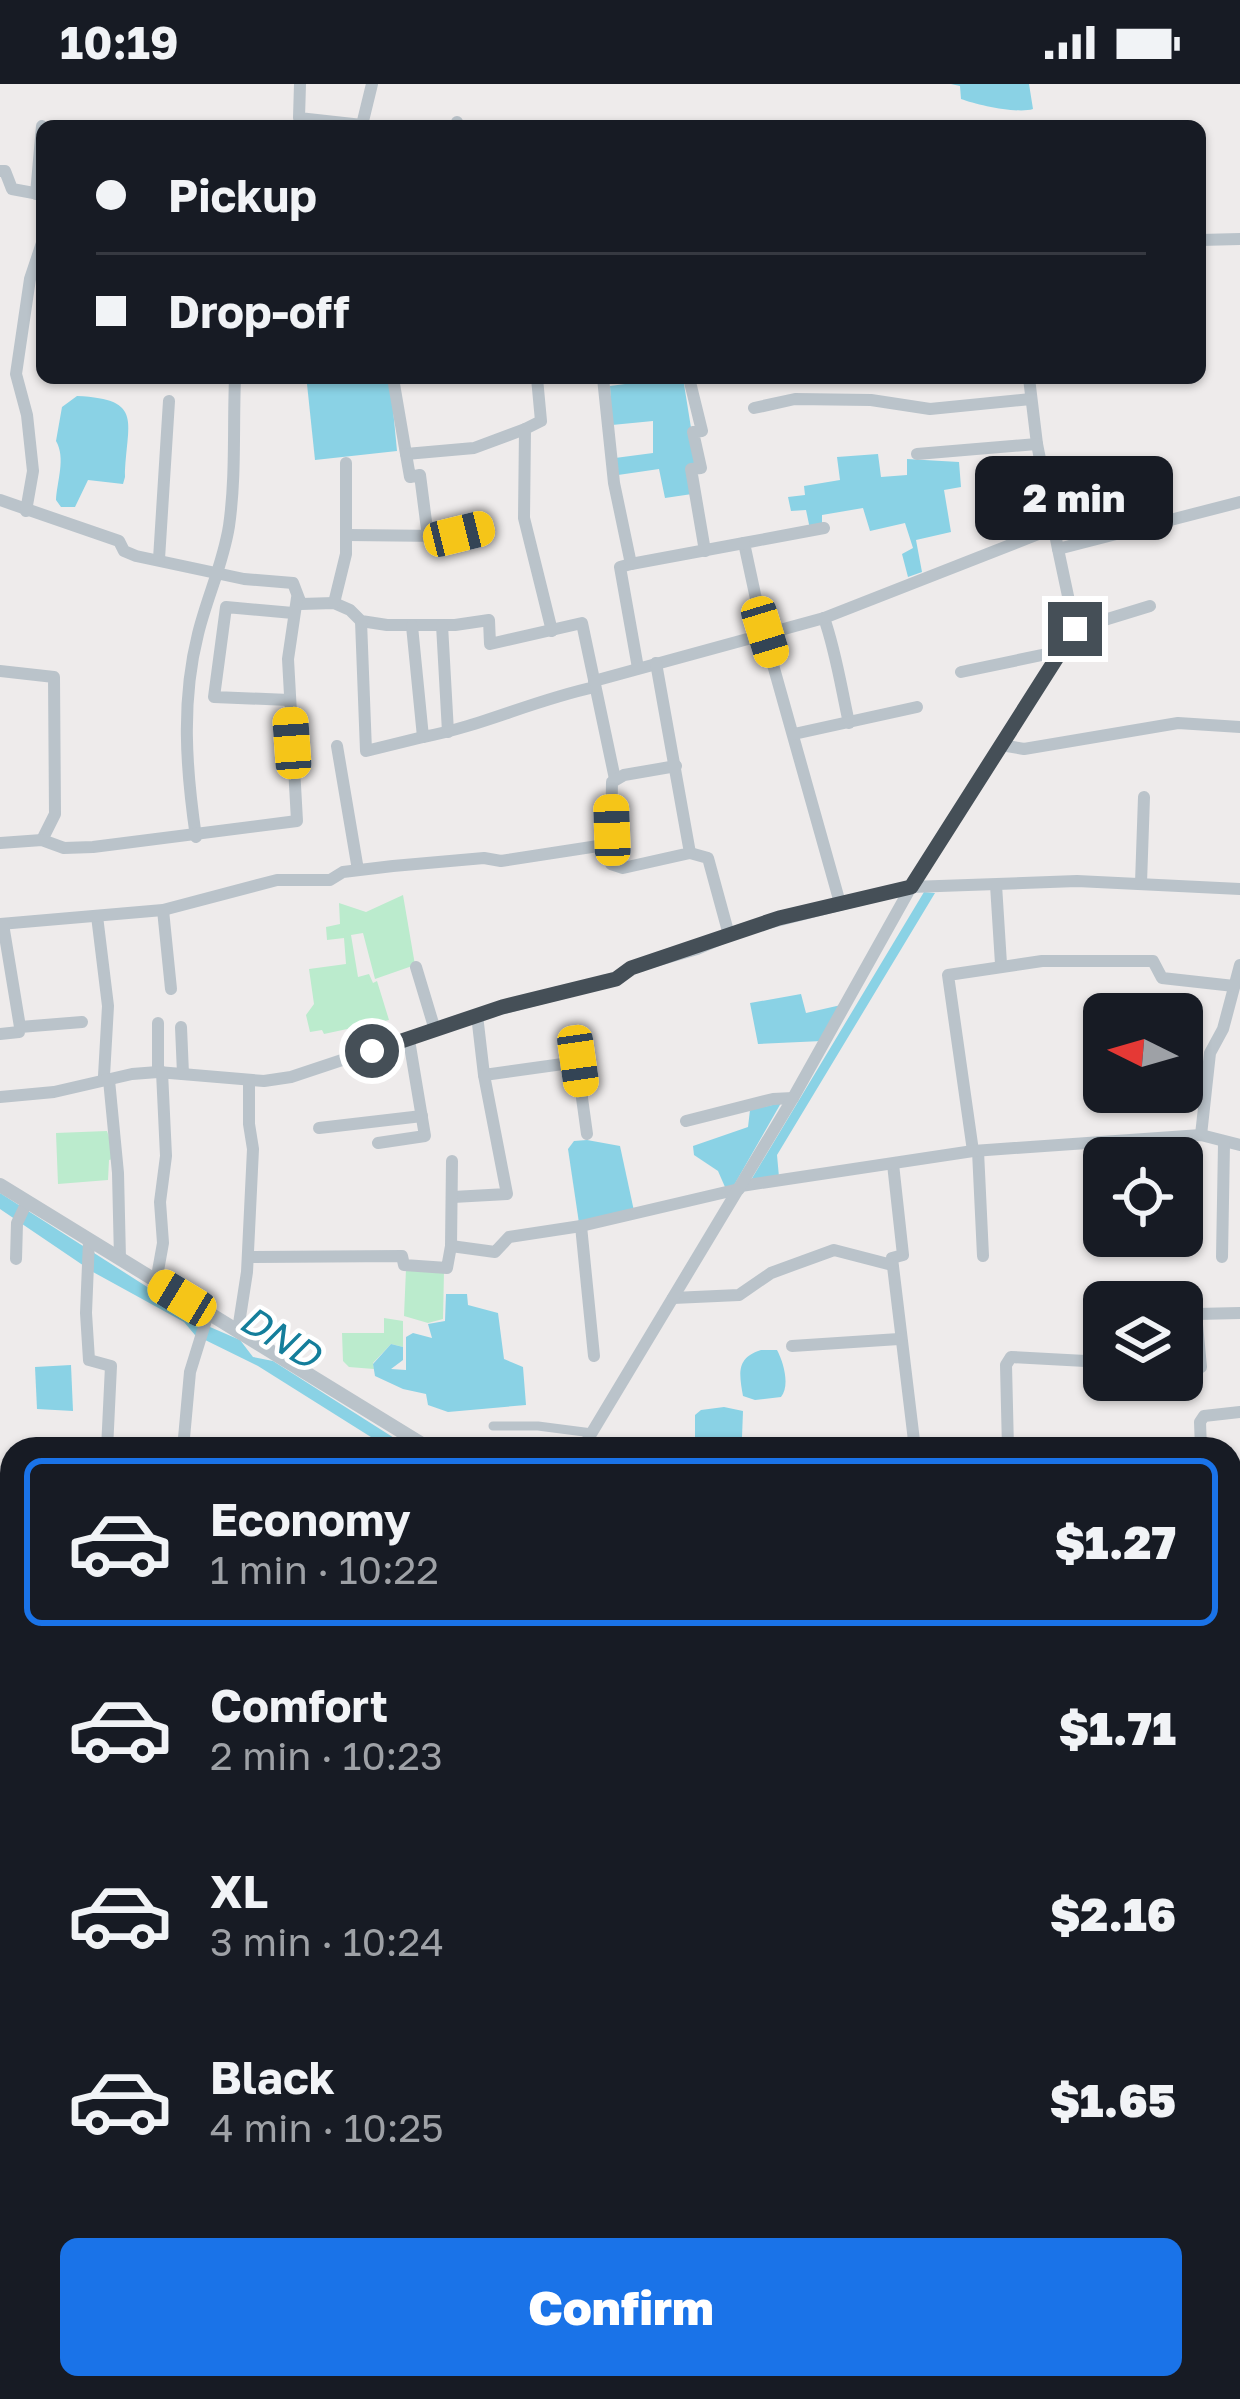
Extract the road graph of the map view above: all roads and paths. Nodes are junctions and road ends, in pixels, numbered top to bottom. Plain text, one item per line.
1 (300, 84) edge
2 (373, 84) edge
3 (317, 120) edge
4 (363, 120) edge
5 (0, 171) edge
6 (36, 193) edge
7 (1240, 239) edge
8 (1206, 240) edge
9 (36, 280) edge
10 (235, 384) edge
11 (394, 384) edge
12 (538, 384) edge
13 (604, 384) edge
14 (691, 384) edge
15 (1030, 384) edge
16 (1031, 400) junction
17 (169, 401) dead end
18 (754, 408) dead end
19 (525, 429) junction
20 (1036, 444) junction
21 (406, 454) junction
22 (917, 454) dead end
23 (346, 463) dead end
24 (0, 500) edge
25 (1240, 502) edge
26 (26, 511) junction
27 (485, 527) dead end
28 (824, 528) dead end
29 (1051, 529) junction
30 (347, 535) junction
31 (428, 536) junction
32 (744, 543) junction
33 (1058, 549) junction
34 (705, 551) junction
35 (159, 560) junction
36 (631, 564) junction
37 (217, 574) junction
38 (297, 598) junction
39 (334, 603) junction
40 (207, 605) junction
41 (1150, 606) dead end
42 (226, 607) junction
43 (292, 613) junction
44 (824, 619) junction
45 (361, 620) junction
46 (442, 625) junction
47 (412, 626) junction
48 (1075, 629) junction
49 (552, 631) junction
50 (765, 632) junction
51 (1061, 651) junction
52 (656, 663) junction
53 (638, 668) junction
54 (0, 671) edge
55 (961, 672) dead end
56 (594, 684) junction
57 (289, 700) junction
58 (916, 707) dead end
59 (849, 723) junction
60 (1240, 727) edge
61 (448, 732) junction
62 (794, 734) junction
63 (423, 736) junction
64 (1001, 745) junction
65 (337, 746) dead end
66 (676, 766) junction
67 (615, 778) junction
68 (1144, 796) dead end
69 (196, 837) junction
70 (42, 840) junction
71 (0, 842) edge
72 (605, 849) junction
73 (690, 853) junction
74 (358, 870) junction
75 (1141, 883) junction
76 (996, 885) junction
77 (911, 887) junction
78 (1240, 889) edge
79 (840, 903) junction
80 (163, 910) junction
81 (97, 916) junction
82 (2, 924) edge
83 (729, 935) junction
84 (1001, 964) junction
85 (416, 967) dead end
86 (1238, 975) edge
87 (171, 989) dead end
88 (477, 1015) junction
89 (82, 1022) dead end
90 (158, 1023) dead end
91 (20, 1027) junction
92 (181, 1027) dead end
93 (435, 1030) junction
94 (0, 1034) edge
95 (409, 1040) junction
96 (160, 1072) junction
97 (183, 1074) junction
98 (484, 1075) junction
99 (109, 1080) junction
100 (249, 1080) junction
101 (0, 1097) edge
102 (793, 1097) junction
103 (422, 1116) junction
104 (686, 1121) dead end
105 (320, 1128) dead end
106 (587, 1134) dead end
107 (1201, 1135) junction
108 (378, 1143) dead end
109 (1224, 1144) junction
110 (1240, 1145) edge
111 (975, 1151) junction
112 (452, 1160) dead end
113 (893, 1164) junction
114 (0, 1185) edge
115 (740, 1187) junction
116 (453, 1197) junction
117 (26, 1204) junction
118 (581, 1226) junction
119 (88, 1245) junction
120 (451, 1246) junction
121 (983, 1256) dead end
122 (248, 1257) junction
123 (1222, 1257) dead end
124 (16, 1259) dead end
125 (120, 1259) junction
126 (892, 1265) junction
127 (156, 1282) junction
128 (674, 1298) junction
129 (1240, 1312) edge
130 (1203, 1314) edge
131 (204, 1324) junction
132 (238, 1330) junction
133 (899, 1339) junction
134 (792, 1346) dead end
135 (594, 1356) dead end
136 (1083, 1361) edge
137 (1240, 1412) edge
138 (493, 1426) dead end
139 (592, 1433) junction
140 (108, 1437) edge
141 (184, 1437) edge
142 (398, 1437) edge
143 (590, 1437) edge
144 (913, 1437) edge
145 (1008, 1437) edge
146 (1201, 1437) edge

1 - 3 street
2 - 4 street
5 - 6 street
7 - 8 street
9 - 26 street
10 - 37 street
11 - 21 street
12 - 19 street
13 - 36 street
14 - 34 street
15 - 16 street
16 - 18 street
16 - 20 street
17 - 35 street
19 - 21 street
19 - 49 street
20 - 22 street
20 - 29 street
21 - 31 street
23 - 30 street
24 - 26 street
25 - 33 street
26 - 35 street
27 - 31 street
28 - 32 street
29 - 33 street
29 - 44 street
30 - 31 street
30 - 39 street
32 - 34 street
32 - 50 street
33 - 48 street
34 - 36 street
35 - 37 street
36 - 53 street
37 - 38 street
37 - 40 street
38 - 39 street
38 - 43 street
39 - 45 street
40 - 42 street
40 - 69 street
41 - 48 street
42 - 43 street
42 - 57 street
43 - 57 street
44 - 50 street
44 - 59 street
45 - 47 street
45 - 63 street
46 - 47 street
46 - 49 street
46 - 61 street
47 - 63 street
48 - 51 street
49 - 56 street
50 - 52 street
50 - 62 street
51 - 55 street
51 - 64 street
52 - 53 street
52 - 66 street
53 - 56 street
54 - 70 street
56 - 61 street
56 - 67 street
57 - 69 street
58 - 59 street
59 - 62 street
60 - 64 street
61 - 63 street
62 - 79 street
64 - 77 street
65 - 74 street
66 - 67 street
66 - 73 street
67 - 72 street
68 - 75 street
69 - 70 street
70 - 71 street
72 - 73 street
72 - 74 street
73 - 83 street
74 - 80 street
75 - 76 street
75 - 78 street
76 - 77 street
76 - 84 street
77 - 79 street
77 - 102 street
79 - 83 street
80 - 81 street
80 - 87 street
81 - 82 street
81 - 99 street
82 - 91 street
83 - 88 street
84 - 86 street
84 - 111 street
85 - 93 street
86 - 107 street
88 - 93 street
88 - 98 street
89 - 91 street
90 - 96 street
91 - 94 street
92 - 97 street
93 - 95 street
95 - 100 street
95 - 103 street
96 - 97 street
96 - 99 street
96 - 127 street
97 - 100 street
98 - 106 street
98 - 116 street
99 - 101 street
99 - 125 street
100 - 122 street
102 - 104 street
102 - 115 street
103 - 105 street
103 - 108 street
107 - 109 street
107 - 111 street
109 - 110 street
109 - 123 street
111 - 113 street
111 - 121 street
112 - 116 street
113 - 115 street
113 - 126 street
114 - 117 street
115 - 118 street
115 - 128 street
116 - 120 street
117 - 119 street
117 - 124 street
118 - 120 street
118 - 135 street
119 - 125 street
119 - 140 street
120 - 122 street
122 - 132 street
125 - 127 street
126 - 128 street
126 - 133 street
127 - 131 street
128 - 139 street
129 - 130 street
131 - 132 street
131 - 141 street
132 - 142 street
133 - 134 street
133 - 144 street
136 - 145 street
137 - 146 street
138 - 139 street
139 - 143 street

